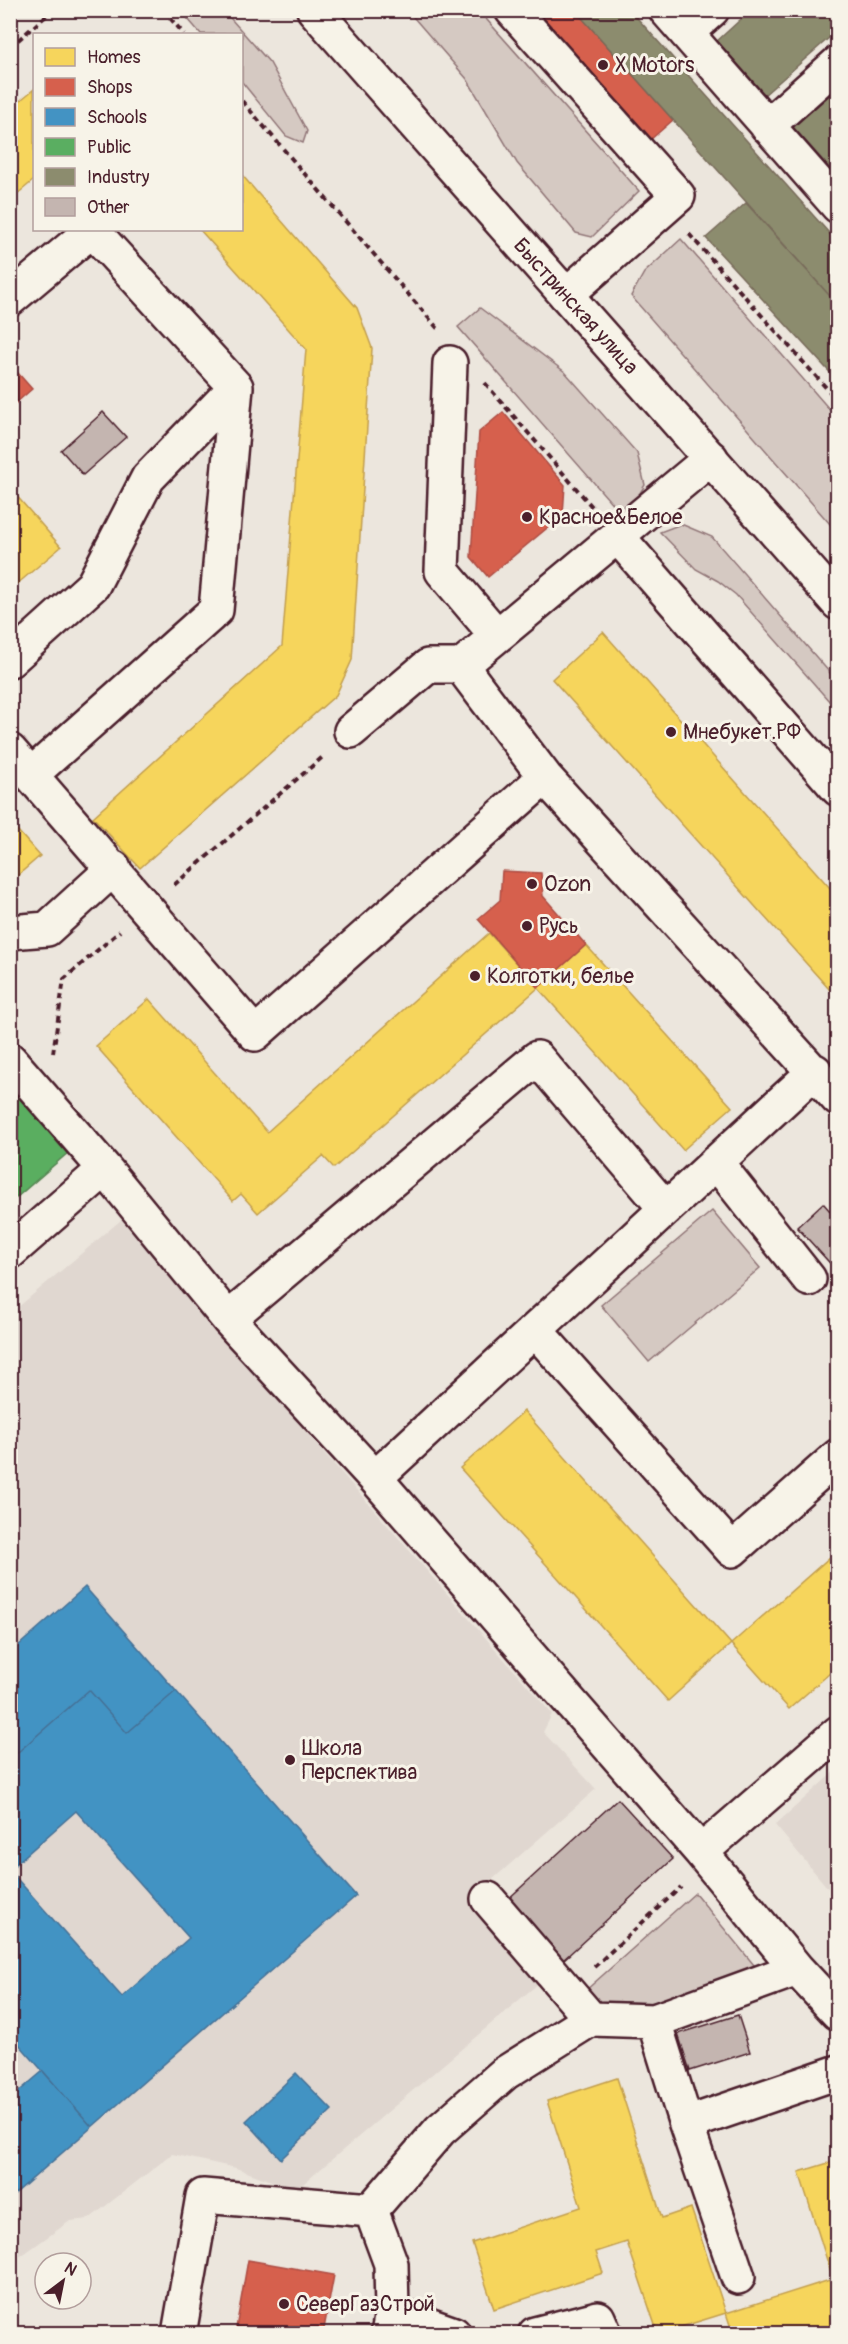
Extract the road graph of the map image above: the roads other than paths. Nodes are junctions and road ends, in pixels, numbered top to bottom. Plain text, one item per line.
1 (314, 10) edge
2 (512, 10) edge
3 (712, 10) edge
4 (676, 22) edge
5 (837, 63) edge
6 (767, 126) junction
7 (837, 206) edge
8 (91, 231) edge
9 (93, 231) edge
10 (566, 295) junction
11 (10, 299) edge
12 (447, 349) road end
13 (236, 387) junction
14 (711, 458) junction
15 (618, 537) junction
16 (837, 603) edge
17 (497, 636) junction
18 (10, 660) edge
19 (461, 666) junction
20 (351, 731) dead end
21 (10, 751) edge
22 (32, 774) junction
23 (545, 777) junction
24 (837, 789) edge
25 (114, 868) junction
26 (10, 932) edge
27 (10, 1060) edge
28 (815, 1071) junction
29 (837, 1099) edge
30 (716, 1162) junction
31 (105, 1169) junction
32 (666, 1209) junction
33 (10, 1252) edge
34 (809, 1279) dead end
35 (228, 1319) junction
36 (535, 1330) junction
37 (837, 1456) edge
38 (375, 1478) junction
39 (837, 1733) edge
40 (705, 1857) junction
41 (488, 1899) dead end
42 (797, 1969) junction
43 (837, 2013) edge
44 (591, 2019) junction
45 (654, 2021) junction
46 (837, 2072) edge
47 (686, 2124) junction
48 (371, 2210) junction
49 (738, 2277) dead end
50 (390, 2323) edge
51 (179, 2334) edge
52 (454, 2334) edge
53 (535, 2334) edge
54 (605, 2334) edge

1 - 10 main road, Быстринская улица
2 - 10 main road
3 - 4 main road
4 - 6 main road
5 - 6 main road
6 - 7 main road
8 - 11 main road
9 - 13 main road
10 - 14 main road, Быстринская улица
12 - 17 main road
13 - 18 main road
13 - 22 main road
14 - 15 main road
14 - 16 main road, Быстринская улица
15 - 17 main road
15 - 24 main road
17 - 19 main road
19 - 20 main road
19 - 23 main road
21 - 22 main road
22 - 25 main road
23 - 25 main road
23 - 28 main road
25 - 26 main road
27 - 31 main road
28 - 29 main road
28 - 30 main road
30 - 32 main road
30 - 34 main road
31 - 33 main road
31 - 35 main road
32 - 35 main road
32 - 36 main road
35 - 38 main road
36 - 37 main road
36 - 38 main road
38 - 40 main road
39 - 40 main road
40 - 42 main road
41 - 44 main road
42 - 43 main road
42 - 45 main road
44 - 45 main road
44 - 48 main road
45 - 47 main road
46 - 47 main road
47 - 49 main road
48 - 50 main road
48 - 51 main road
50 - 52 main road
53 - 54 main road

